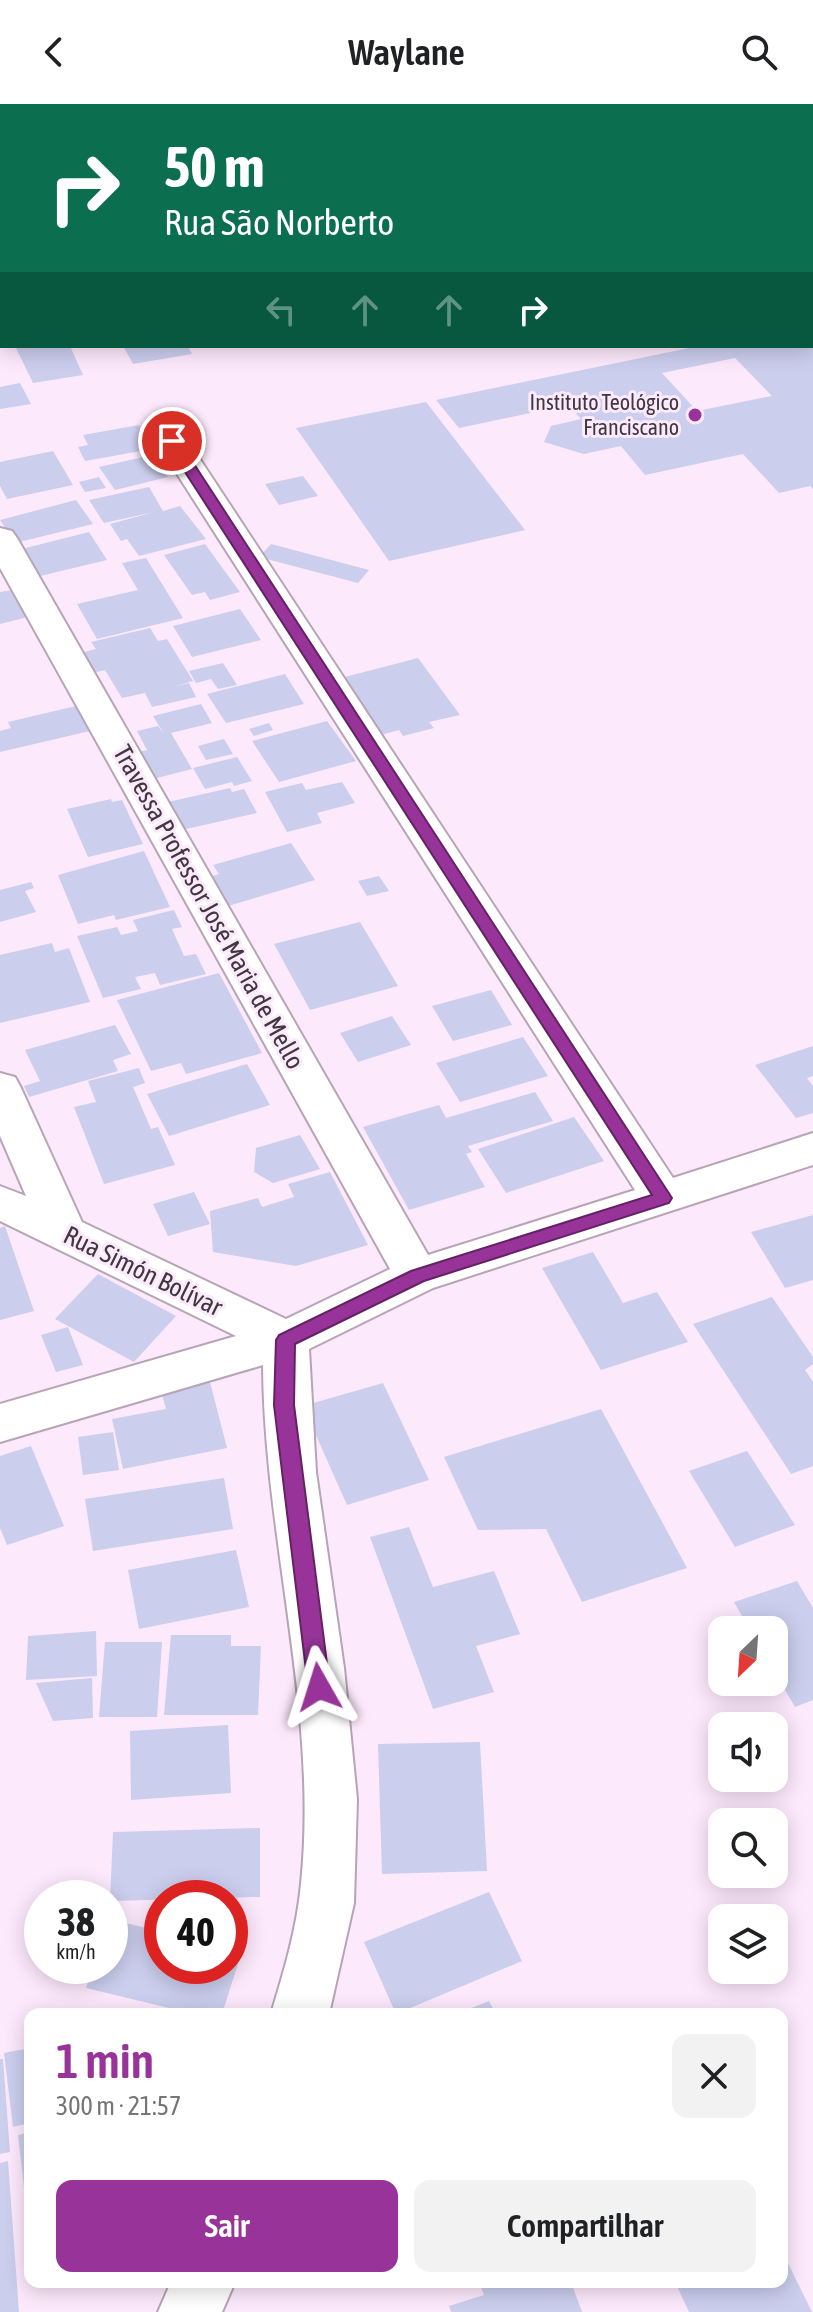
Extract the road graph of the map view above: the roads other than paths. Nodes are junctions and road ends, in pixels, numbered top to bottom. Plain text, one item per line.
1 (172, 441) dead end
2 (0, 538) edge
3 (0, 1088) edge
4 (806, 1163) edge
5 (663, 1198) junction
6 (0, 1202) edge
7 (66, 1235) junction
8 (417, 1276) junction
9 (286, 1340) junction
10 (0, 1423) edge
11 (302, 2008) edge
12 (201, 2288) edge
13 (189, 2312) edge

1 - 5 street
2 - 8 street, Travessa Professor José Maria de Mello
3 - 7 street
4 - 5 street
5 - 8 street
6 - 7 street, Rua Simón Bolívar
7 - 9 street, Rua Simón Bolívar
8 - 9 street
9 - 10 street
9 - 11 street
12 - 13 street

